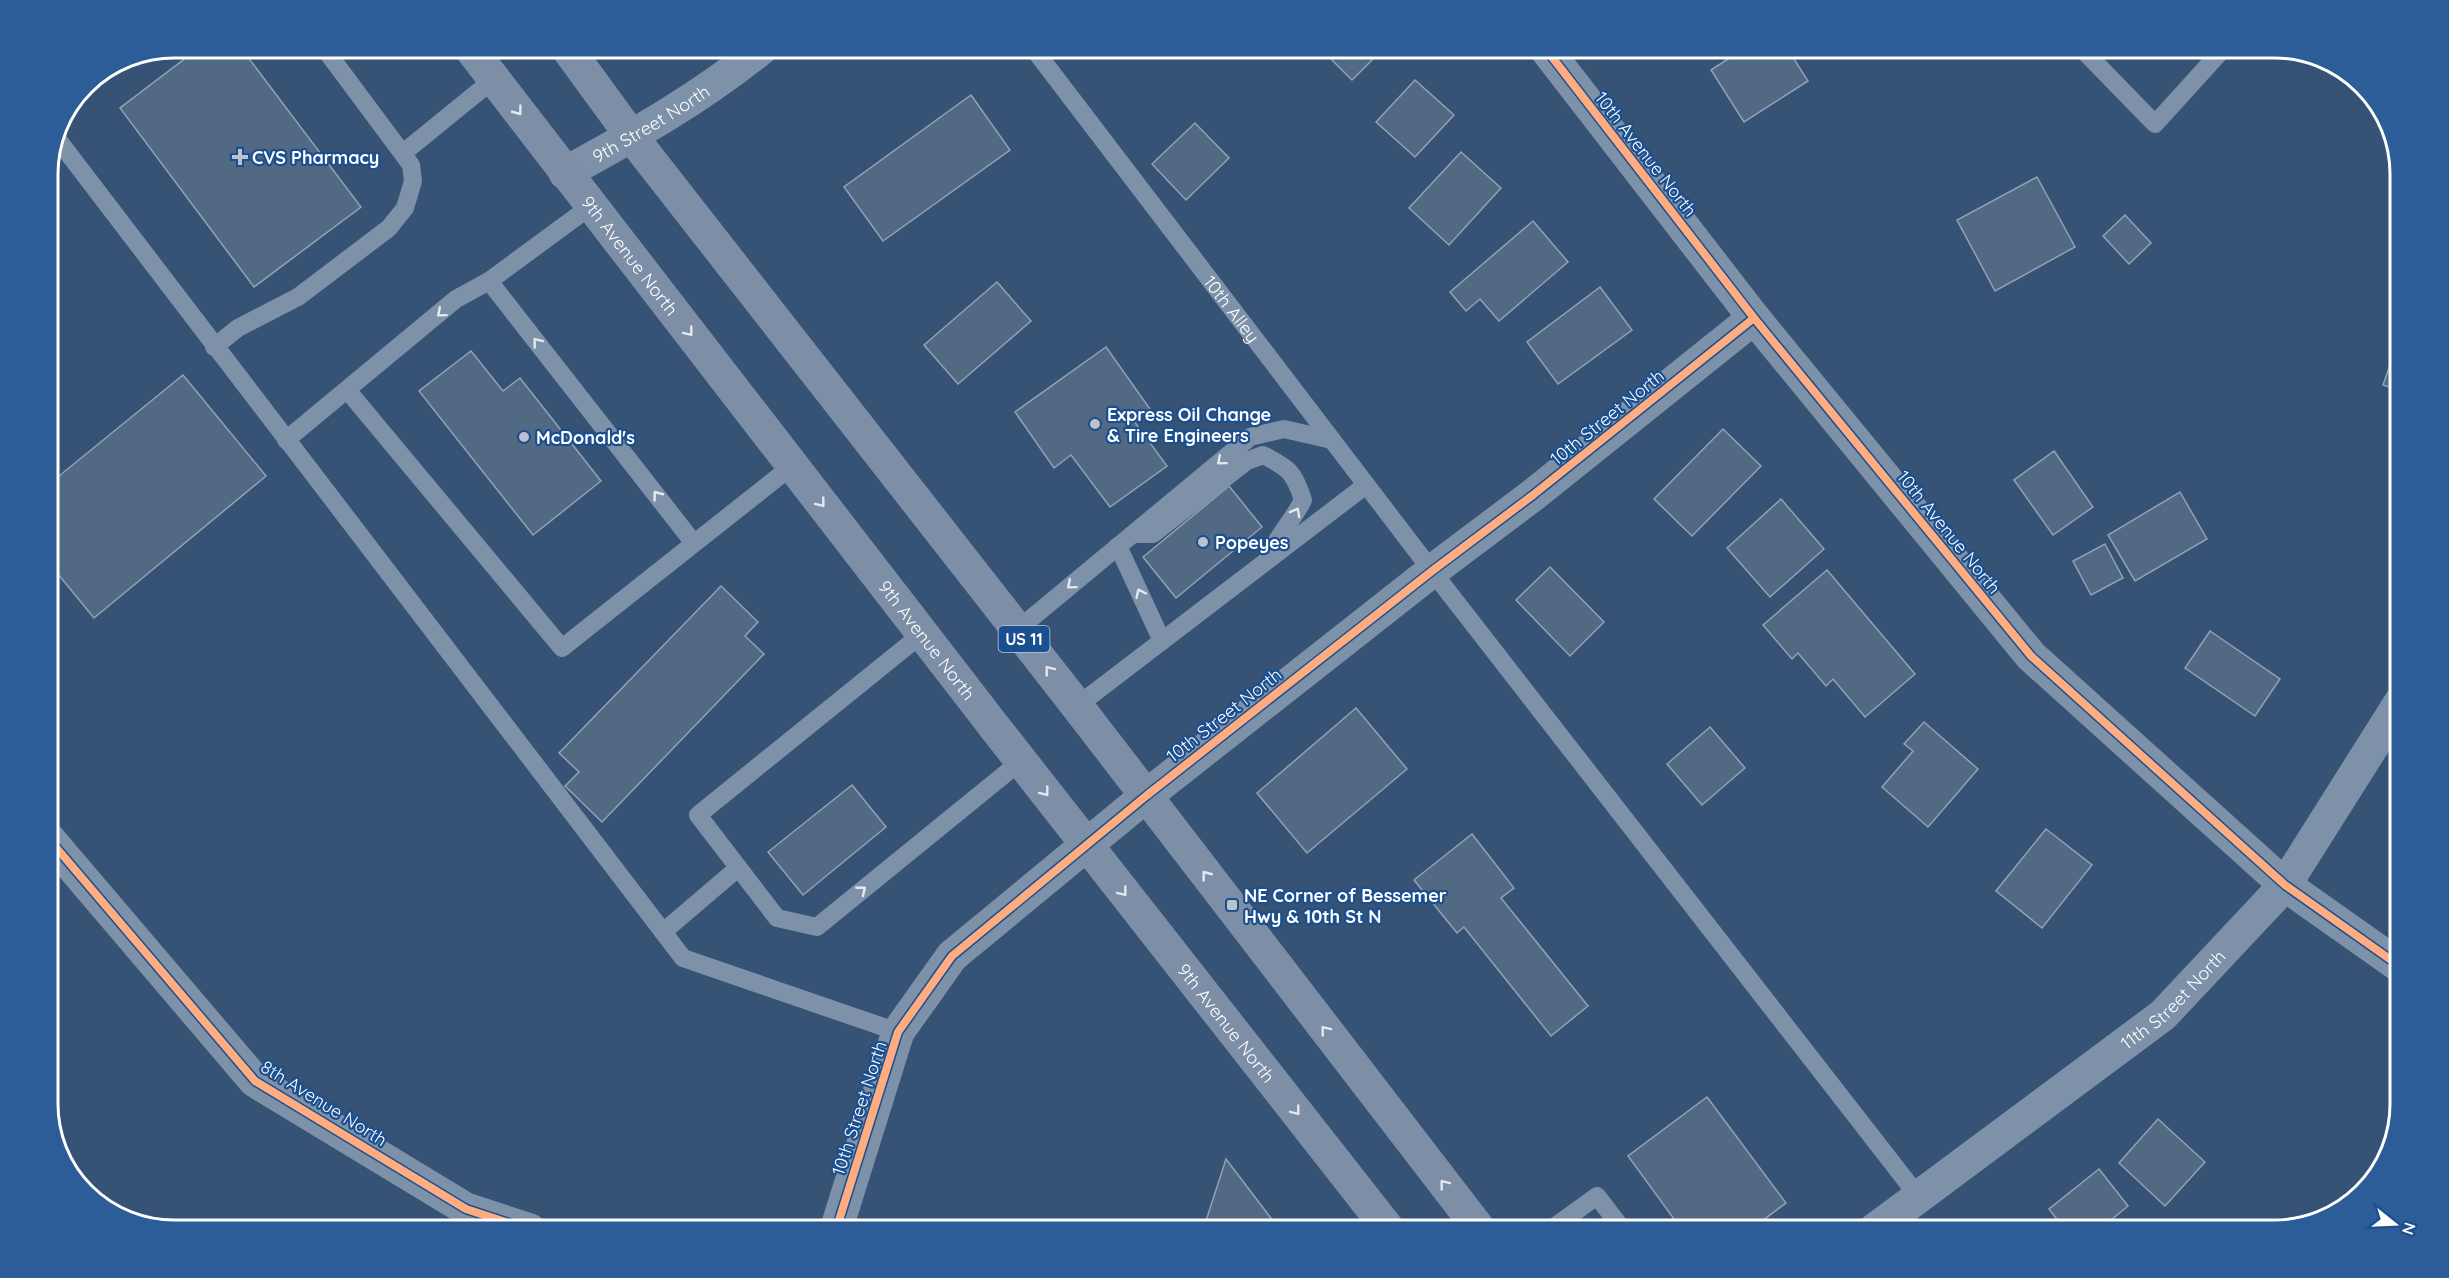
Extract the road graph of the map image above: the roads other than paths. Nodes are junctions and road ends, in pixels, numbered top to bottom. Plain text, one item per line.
1 (332, 58) edge
2 (478, 58) edge
3 (577, 58) edge
4 (750, 58) edge
5 (1041, 58) edge
6 (1553, 58) edge
7 (2091, 58) edge
8 (2215, 58) edge
9 (494, 79) junction
10 (632, 137) junction
11 (63, 146) edge
12 (403, 153) junction
13 (565, 173) junction
14 (591, 206) junction
15 (489, 281) junction
16 (1754, 318) junction
17 (214, 347) junction
18 (348, 391) junction
19 (286, 440) junction
20 (1332, 440) junction
21 (792, 466) junction
22 (1366, 485) junction
23 (1126, 540) junction
24 (693, 542) junction
25 (1266, 561) junction
26 (1432, 571) junction
27 (1017, 630) junction
28 (922, 634) junction
29 (1162, 641) junction
30 (1077, 706) junction
31 (2390, 719) edge
32 (1021, 761) junction
33 (1146, 796) junction
34 (1087, 846) junction
35 (59, 851) edge
36 (738, 868) junction
37 (2286, 885) junction
38 (663, 932) junction
39 (2390, 959) edge
40 (898, 1032) junction
41 (1918, 1196) junction
42 (500, 1220) edge
43 (839, 1220) edge
44 (1381, 1220) edge
45 (1472, 1220) edge
46 (1564, 1220) edge
47 (1615, 1220) edge
48 (1887, 1220) edge

1 - 12 lane
2 - 9 main road, 9th Avenue North
3 - 10 main road, US 11
4 - 10 street, 9th Street North
5 - 20 lane, 10th Alley
6 - 16 street, 10th Avenue North
7 - 8 lane
9 - 12 lane
9 -> 13 main road, 9th Avenue North
10 - 13 street, 9th Street North
10 - 27 main road, US 11
11 - 17 lane
12 - 17 lane
13 - 14 main road, 9th Avenue North
14 - 15 lane
14 -> 21 main road, 9th Avenue North
15 -> 18 lane
24 -> 15 lane
16 - 26 street, 10th Street North
16 - 37 street, 10th Avenue North
17 - 19 lane
18 - 19 lane
18 - 24 lane
19 - 38 lane
20 - 22 lane, 10th Alley
20 -> 23 lane
21 - 24 lane
21 -> 28 main road, 9th Avenue North
22 - 25 lane
22 - 26 lane, 10th Alley
25 -> 23 lane
23 -> 27 lane
29 -> 23 lane
25 - 29 lane
26 - 33 street, 10th Street North
26 - 41 lane, 10th Alley
30 -> 27 main road, US 11
28 - 32 main road, 9th Avenue North
28 - 36 lane
29 - 30 lane
30 - 33 main road, US 11
31 - 37 street, 11th Street North
32 -> 34 main road, 9th Avenue North
36 -> 32 lane
33 - 34 street, 10th Street North
45 -> 33 main road, US 11
34 - 40 street, 10th Street North
34 -> 44 main road, 9th Avenue North
35 - 42 street, 8th Avenue North
36 - 38 lane
37 - 39 street, 10th Avenue North
37 - 41 street, 11th Street North
38 - 40 lane
40 - 43 street, 10th Street North
41 - 48 street, 11th Street North
46 - 47 lane

